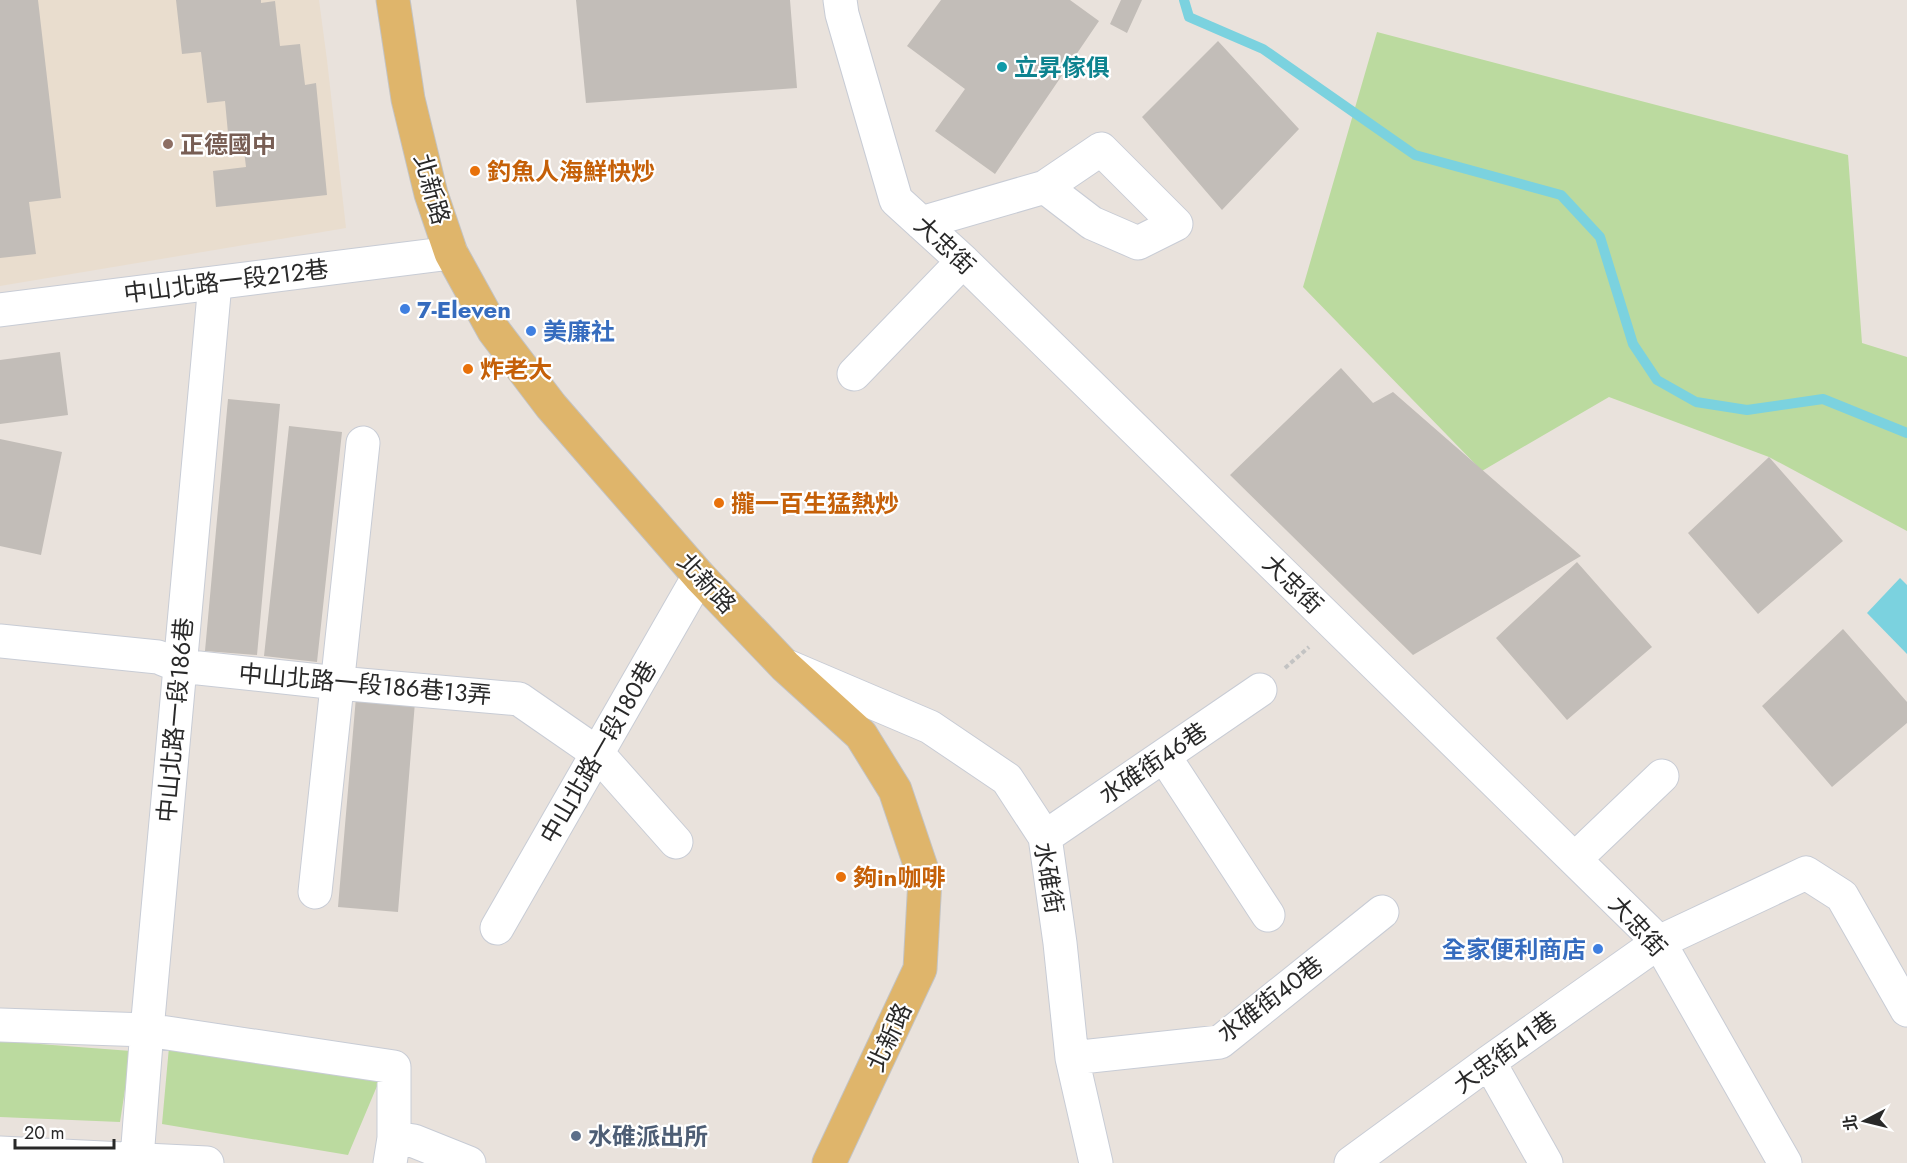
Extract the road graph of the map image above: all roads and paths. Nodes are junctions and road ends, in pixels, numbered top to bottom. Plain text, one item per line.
1 (393, 0) edge
2 (847, 5) edge
3 (1045, 187) dead end
4 (921, 223) junction
5 (451, 253) junction
6 (963, 261) junction
7 (215, 283) junction
8 (0, 310) edge
9 (854, 374) dead end
10 (363, 443) dead end
11 (699, 576) junction
12 (1335, 624) junction
13 (0, 641) edge
14 (180, 666) junction
15 (785, 666) junction
16 (338, 683) junction
17 (1260, 690) joint
18 (597, 753) junction
19 (1164, 756) junction
20 (1662, 776) dead end
21 (1045, 837) junction
22 (676, 842) dead end
23 (1575, 860) junction
24 (315, 892) dead end
25 (1382, 912) dead end
26 (1268, 915) dead end
27 (497, 928) dead end
28 (1659, 942) junction
29 (1907, 1010) edge
30 (0, 1025) edge
31 (147, 1030) junction
32 (1072, 1058) junction
33 (1489, 1062) junction
34 (392, 1150) edge
35 (0, 1153) edge
36 (137, 1158) junction
37 (200, 1162) edge
38 (469, 1163) edge
39 (830, 1163) edge
40 (1096, 1163) edge
41 (1351, 1163) edge
42 (1546, 1163) edge
43 (1785, 1163) edge

1 - 5 main road, 北新路
2 - 4 street, 大忠街
3 - 4 street
4 - 6 street, 大忠街
5 - 7 street, 中山北路一段212巷
5 - 11 main road, 北新路
6 - 9 street
6 - 12 street, 大忠街
7 - 8 street, 中山北路一段212巷
7 - 14 street, 中山北路一段186巷
10 - 16 street
11 - 15 main road, 北新路
11 - 18 street, 中山北路一段180巷
12 - 17 path
12 - 23 street, 大忠街
13 - 14 street, 中山北路一段186巷13弄
14 - 16 street, 中山北路一段186巷13弄
14 - 31 street, 中山北路一段186巷
15 - 21 street, 水碓街
15 - 39 main road, 北新路
16 - 18 street, 中山北路一段186巷13弄
16 - 24 street
17 - 19 street, 水碓街46巷
18 - 22 street, 中山北路一段186巷13弄
18 - 27 street, 中山北路一段180巷
19 - 21 street, 水碓街46巷
19 - 26 street
20 - 23 street
21 - 32 street, 水碓街
23 - 28 street, 大忠街
25 - 32 street, 水碓街40巷
28 - 29 street, 大忠街41巷
28 - 33 street, 大忠街41巷
28 - 43 street, 大忠街
30 - 31 street
31 - 34 street
31 - 36 street, 中山北路一段186巷
32 - 40 street, 水碓街
33 - 41 street, 大忠街41巷
33 - 42 street
34 - 38 street
35 - 36 street
36 - 37 street

